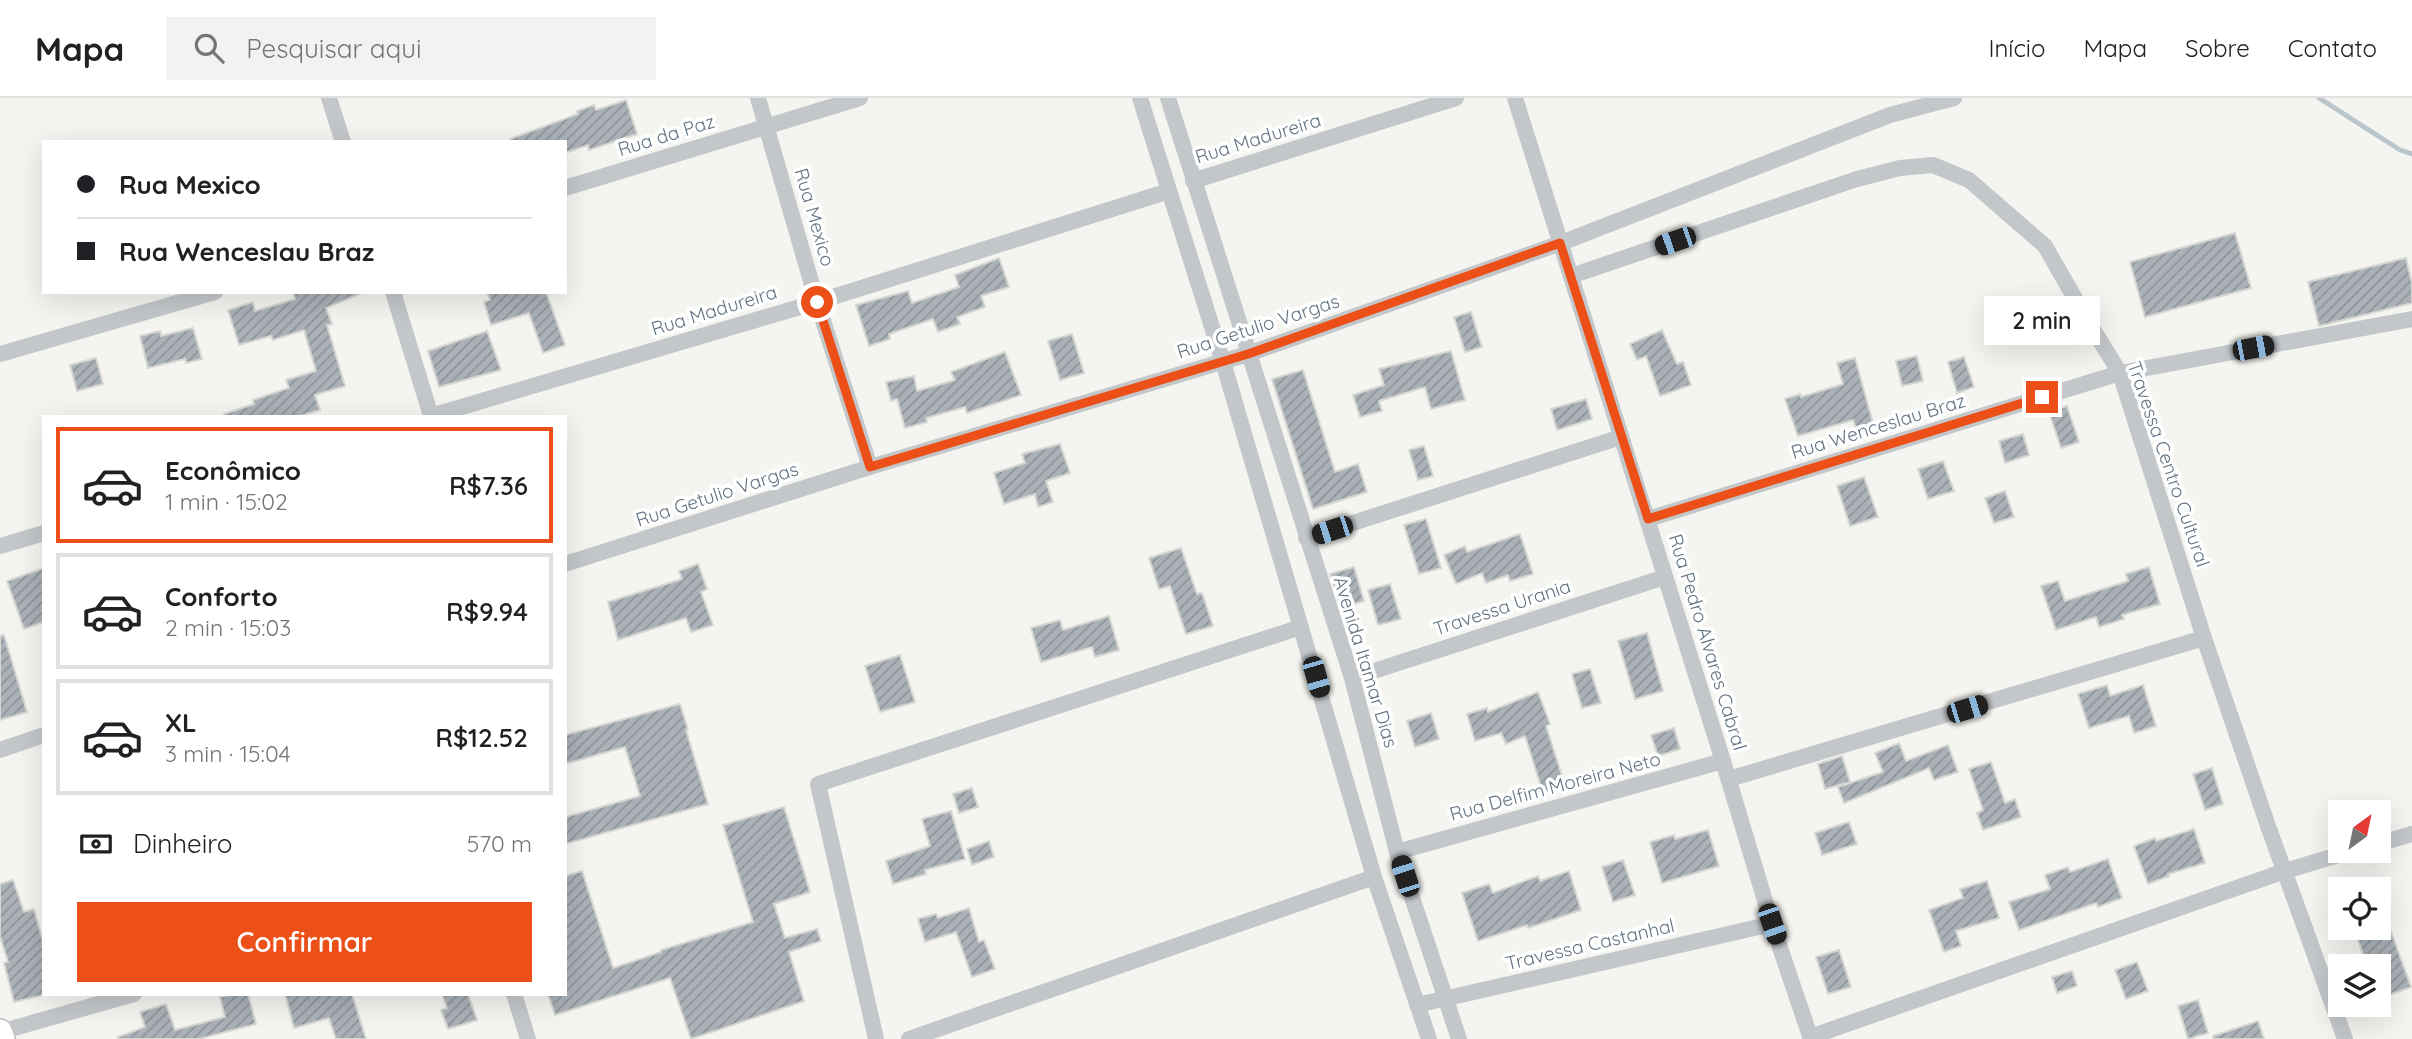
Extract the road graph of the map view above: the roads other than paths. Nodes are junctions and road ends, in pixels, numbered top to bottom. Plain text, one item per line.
1 (329, 98) edge
2 (758, 98) edge
3 (860, 98) edge
4 (1140, 98) edge
5 (1168, 98) edge
6 (1456, 98) edge
7 (1515, 98) edge
8 (1885, 98) edge
9 (1954, 98) edge
10 (1890, 115) junction
11 (767, 126) junction
12 (342, 140) edge
13 (1193, 181) junction
14 (567, 187) edge
15 (1169, 191) junction
16 (1560, 243) junction
17 (1571, 276) junction
18 (208, 294) edge
19 (394, 294) edge
20 (817, 302) junction
21 (2412, 319) edge
22 (0, 354) edge
23 (1248, 354) junction
24 (1223, 362) junction
25 (2120, 373) junction
26 (431, 415) edge
27 (434, 415) edge
28 (1621, 437) junction
29 (870, 467) junction
30 (1648, 519) junction
31 (42, 534) edge
32 (1306, 538) junction
33 (0, 546) edge
34 (567, 564) edge
35 (1665, 577) junction
36 (1301, 627) junction
37 (2204, 638) junction
38 (1352, 678) junction
39 (42, 736) edge
40 (0, 750) edge
41 (1723, 761) junction
42 (1729, 779) junction
43 (2412, 834) edge
44 (2391, 840) edge
45 (1397, 852) junction
46 (2328, 858) edge
47 (2285, 871) junction
48 (1374, 877) junction
49 (1772, 924) junction
50 (127, 996) edge
51 (515, 996) edge
52 (1445, 998) junction
53 (1417, 1005) junction
54 (0, 1032) edge
55 (1810, 1038) edge
56 (2, 1039) edge
57 (528, 1039) edge
58 (876, 1039) edge
59 (909, 1039) edge
60 (1429, 1039) edge
61 (1459, 1039) edge
62 (2345, 1039) edge

1 - 12 street
2 - 11 street, Rua Mexico
3 - 11 street, Rua da Paz
4 - 15 street
5 - 13 street, Avenida Itamar Dias
6 - 13 street, Rua Madureira
7 - 16 street, Rua Pedro Alvares Cabral
8 - 10 street
9 - 10 street, Rua Getulio Vargas
10 - 16 street, Rua Getulio Vargas
11 - 14 street, Rua da Paz
11 - 20 street, Rua Mexico
13 - 23 street, Avenida Itamar Dias
15 - 20 street, Rua Madureira
15 - 24 street
16 - 17 street, Rua Pedro Alvares Cabral
16 - 23 street, Rua Getulio Vargas
17 - 25 street, Travessa Centro Cultural
17 - 28 street, Rua Pedro Alvares Cabral
18 - 22 street
19 - 26 street
20 - 27 street, Rua Madureira
20 - 29 street, Rua Mexico
21 - 25 street, Rua Wenceslau Braz
23 - 24 street, Rua Getulio Vargas
23 - 32 street, Avenida Itamar Dias
24 - 29 street, Rua Getulio Vargas
24 - 36 street
25 - 30 street, Rua Wenceslau Braz
25 - 37 street, Travessa Centro Cultural
28 - 30 street, Rua Pedro Alvares Cabral
28 - 32 street
29 - 34 street, Rua Getulio Vargas
30 - 35 street, Rua Pedro Alvares Cabral
31 - 33 street
32 - 38 street, Avenida Itamar Dias
35 - 38 street, Travessa Urania
35 - 41 street, Rua Pedro Alvares Cabral
36 - 48 street
36 - 58 street
37 - 42 street
37 - 47 street, Travessa Centro Cultural
38 - 45 street, Avenida Itamar Dias
39 - 40 street
41 - 42 street, Rua Pedro Alvares Cabral
41 - 45 street, Rua Delfim Moreira Neto
42 - 49 street, Rua Pedro Alvares Cabral
43 - 44 street
45 - 52 street, Avenida Itamar Dias
46 - 47 street
47 - 55 street
47 - 62 street, Travessa Centro Cultural
48 - 53 street
48 - 59 street
49 - 52 street, Travessa Castanhal
49 - 55 street, Rua Pedro Alvares Cabral
50 - 54 street
51 - 57 street
52 - 53 street, Travessa Castanhal
52 - 61 street, Avenida Itamar Dias
53 - 60 street
54 - 56 street

